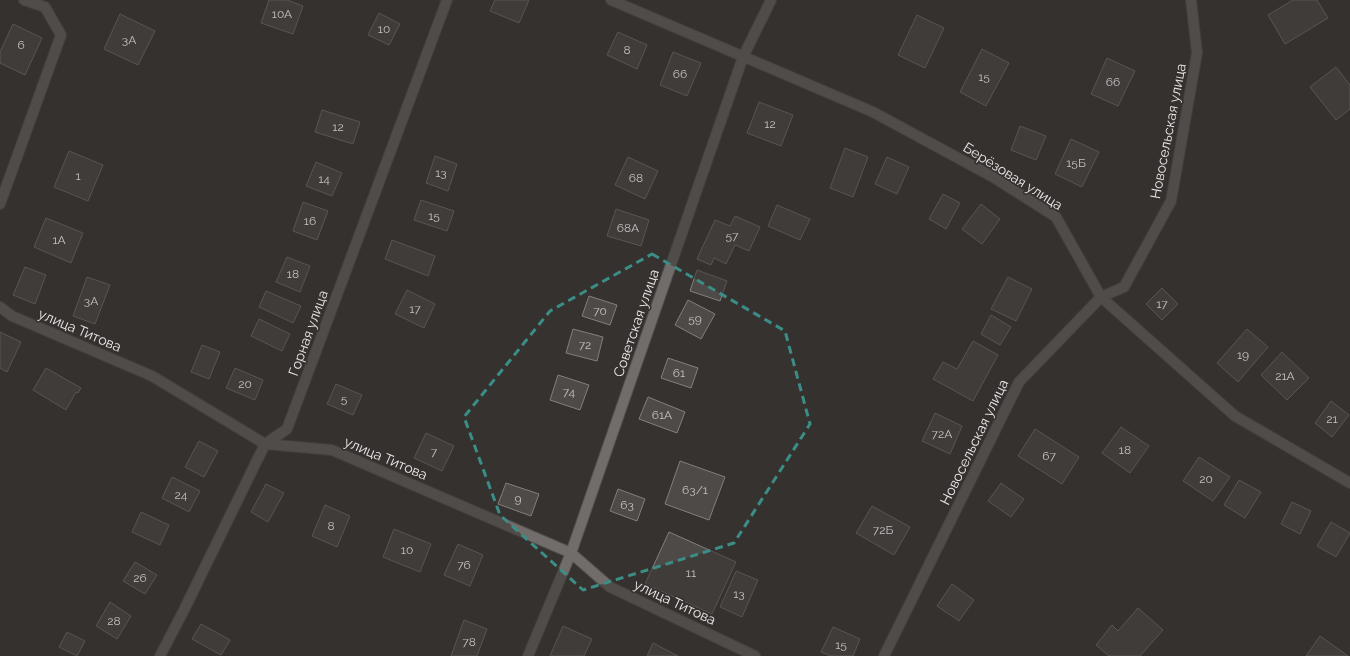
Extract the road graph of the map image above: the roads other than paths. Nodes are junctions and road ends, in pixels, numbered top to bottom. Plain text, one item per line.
1 (24, 0) edge
2 (447, 0) edge
3 (611, 0) edge
4 (771, 0) edge
5 (1191, 0) edge
6 (743, 57) junction
7 (0, 204) edge
8 (1101, 297) junction
9 (0, 307) edge
10 (265, 444) junction
11 (1350, 483) edge
12 (571, 553) junction
13 (160, 656) edge
14 (528, 656) edge
15 (755, 656) edge
16 (884, 656) edge

1 - 7 street
2 - 10 street, Горная улица
3 - 6 street, Берёзовая улица
4 - 6 street, Советская улица
5 - 8 street, Новосельская улица
6 - 8 street, Берёзовая улица
6 - 12 street, Советская улица
8 - 11 street, Берёзовая улица
8 - 16 street, Новосельская улица
9 - 10 street, улица Титова
10 - 12 street, улица Титова
10 - 13 street, Горная улица
12 - 14 street, Советская улица
12 - 15 street, улица Титова

